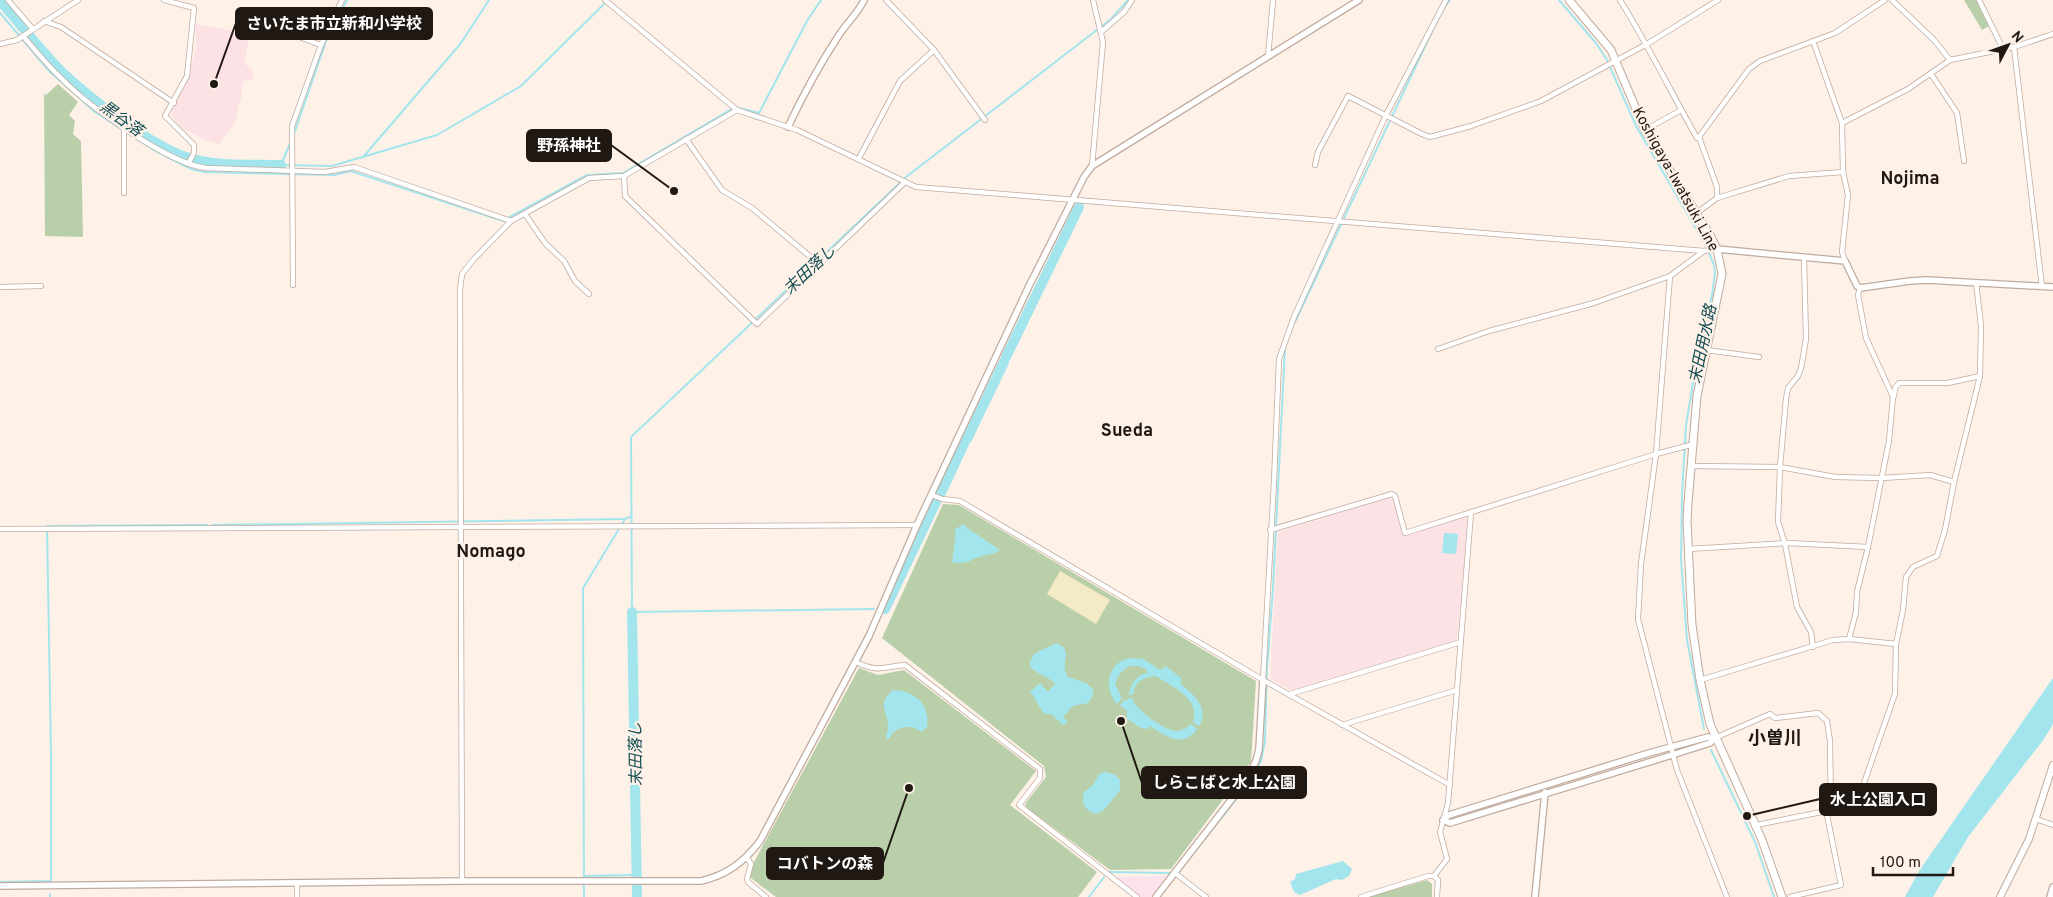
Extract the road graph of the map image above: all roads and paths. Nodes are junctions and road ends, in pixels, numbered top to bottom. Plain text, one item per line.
1 (8, 0) edge
2 (78, 0) edge
3 (164, 0) edge
4 (342, 0) edge
5 (605, 0) edge
6 (864, 0) edge
7 (886, 0) edge
8 (1093, 0) edge
9 (1132, 0) edge
10 (1273, 0) edge
11 (1359, 0) edge
12 (1446, 0) edge
13 (1569, 0) edge
14 (1620, 0) edge
15 (1718, 0) edge
16 (1885, 0) edge
17 (1892, 0) edge
18 (1979, 0) edge
19 (256, 15) dead end
20 (44, 22) junction
21 (31, 29) junction
22 (1101, 32) junction
23 (2053, 34) edge
24 (24, 35) junction
25 (1813, 41) junction
26 (0, 44) edge
27 (1647, 44) junction
28 (321, 45) junction
29 (2014, 47) junction
30 (2003, 49) junction
31 (934, 50) junction
32 (1268, 57) junction
33 (1950, 60) junction
34 (1611, 62) junction
35 (1931, 74) junction
36 (174, 104) junction
37 (737, 110) junction
38 (1681, 110) junction
39 (1390, 116) junction
40 (984, 120) dead end
41 (1842, 123) junction
42 (788, 127) junction
43 (124, 128) junction
44 (1645, 130) junction
45 (1699, 137) junction
46 (686, 139) junction
47 (859, 158) junction
48 (1964, 160) dead end
49 (188, 164) junction
50 (1315, 165) dead end
51 (1092, 166) junction
52 (291, 170) junction
53 (1843, 172) junction
54 (624, 176) junction
55 (905, 182) junction
56 (124, 193) dead end
57 (1718, 198) junction
58 (1072, 199) junction
59 (1697, 213) junction
60 (525, 214) junction
61 (511, 221) junction
62 (1338, 221) junction
63 (1709, 250) junction
64 (1804, 257) junction
65 (1845, 261) junction
66 (819, 264) junction
67 (1670, 276) junction
68 (1976, 282) junction
69 (293, 285) dead end
70 (42, 286) dead end
71 (0, 287) edge
72 (2042, 287) junction
73 (2053, 287) edge
74 (1860, 288) junction
75 (589, 294) dead end
76 (1438, 349) dead end
77 (1706, 350) junction
78 (1760, 358) dead end
79 (1980, 376) junction
80 (1894, 396) junction
81 (1688, 446) junction
82 (1656, 454) junction
83 (1692, 466) junction
84 (1780, 468) junction
85 (1882, 478) junction
86 (1954, 482) junction
87 (932, 495) junction
88 (1471, 512) junction
89 (917, 525) junction
90 (461, 527) junction
91 (0, 529) edge
92 (1270, 530) junction
93 (1785, 544) junction
94 (1868, 547) junction
95 (1688, 549) junction
96 (1849, 639) junction
97 (1461, 642) junction
98 (1896, 644) junction
99 (1813, 647) junction
100 (856, 662) junction
101 (1263, 680) junction
102 (1700, 680) junction
103 (1456, 690) junction
104 (1289, 694) junction
105 (1342, 724) junction
106 (1715, 738) junction
107 (1671, 752) junction
108 (2053, 765) edge
109 (1450, 785) junction
110 (1546, 785) junction
111 (1545, 794) junction
112 (1882, 800) dead end
113 (1857, 803) junction
114 (1828, 809) junction
115 (2036, 819) junction
116 (1443, 820) junction
117 (1756, 825) junction
118 (2053, 825) edge
119 (747, 858) junction
120 (1174, 874) junction
121 (1434, 876) junction
122 (462, 881) junction
123 (297, 884) junction
124 (0, 886) edge
125 (2053, 888) edge
126 (297, 897) edge
127 (766, 897) edge
128 (1137, 897) edge
129 (1156, 897) edge
130 (1206, 897) edge
131 (1361, 897) edge
132 (1437, 897) edge
133 (1536, 897) edge
134 (1727, 897) edge
135 (1782, 897) edge
136 (1790, 897) edge
137 (2000, 897) edge
138 (2050, 897) edge

1 - 21 street
2 - 20 street
3 - 36 street
4 - 28 street
5 - 37 street
6 - 42 street
7 - 31 street
8 - 22 street
9 - 22 street
10 - 32 street
11 - 32 street
12 - 39 street
13 - 34 main road, Koshigaya-Iwatsuki Line
14 - 27 street
15 - 27 street
16 - 25 street
17 - 33 street
18 - 30 street
19 - 28 street
20 - 21 street
20 - 36 street
21 - 24 street
22 - 51 street
23 - 29 street
24 - 26 street
24 - 43 street
25 - 41 street
25 - 45 street
27 - 34 street
27 - 38 street
28 - 52 street
29 - 30 street
29 - 72 street
30 - 33 street
31 - 40 street
31 - 47 street
32 - 51 street
33 - 35 street
34 - 39 street
34 - 44 main road, Koshigaya-Iwatsuki Line
35 - 41 street
35 - 48 street
36 - 49 street
37 - 42 street
37 - 46 street
38 - 44 street
38 - 45 street
39 - 50 street
39 - 62 street
41 - 53 street
42 - 47 street
43 - 49 street
43 - 56 street
44 - 59 main road, Koshigaya-Iwatsuki Line
45 - 57 street
46 - 54 street
46 - 66 street
47 - 55 street
49 - 52 street
51 - 58 street
52 - 61 street
52 - 69 street
53 - 57 street
53 - 65 street
54 - 60 street
54 - 66 street
55 - 58 street
55 - 66 street
57 - 59 street
58 - 62 street
58 - 87 street
59 - 63 main road, Koshigaya-Iwatsuki Line
60 - 61 street
60 - 75 street
61 - 90 street
62 - 63 street
62 - 92 street
63 - 64 street
63 - 67 street
63 - 77 main road, Koshigaya-Iwatsuki Line
64 - 65 street
64 - 84 street
65 - 74 street
67 - 76 street
67 - 82 street
68 - 72 street
68 - 74 street
68 - 79 street
70 - 71 street
72 - 73 street
74 - 80 street
77 - 78 street
77 - 81 main road, Koshigaya-Iwatsuki Line
79 - 80 street
79 - 86 street
80 - 85 street
81 - 82 street
81 - 83 main road, Koshigaya-Iwatsuki Line
82 - 88 street
82 - 107 street
83 - 84 street
83 - 95 main road, Koshigaya-Iwatsuki Line
84 - 85 street
84 - 93 street
85 - 86 street
85 - 94 street
86 - 98 street
87 - 89 street
87 - 101 street
88 - 92 street
88 - 97 street
89 - 90 street
89 - 100 street
90 - 91 street
90 - 122 street
92 - 101 street
93 - 94 street
93 - 95 street
93 - 99 street
94 - 96 street
95 - 102 main road, Koshigaya-Iwatsuki Line
96 - 98 street
96 - 99 street
97 - 103 street
97 - 104 street
98 - 113 street
99 - 102 street
100 - 119 street
100 - 128 street
101 - 104 street
101 - 120 street
102 - 106 main road, Koshigaya-Iwatsuki Line
103 - 105 street
103 - 109 street
104 - 105 street
105 - 109 street
106 - 107 street
106 - 114 street
106 - 117 main road, Koshigaya-Iwatsuki Line
107 - 110 street
107 - 111 street
107 - 134 street
108 - 115 main road
109 - 116 street
110 - 111 street
110 - 116 street
111 - 116 street
111 - 133 street
112 - 113 street
113 - 114 street
114 - 117 street
114 - 136 street
115 - 118 street
115 - 137 main road
116 - 121 street
117 - 135 main road, Koshigaya-Iwatsuki Line
119 - 122 street
119 - 127 street
120 - 129 street
120 - 130 street
121 - 131 street
121 - 132 street
122 - 123 street
123 - 124 street
123 - 126 street
125 - 138 street

